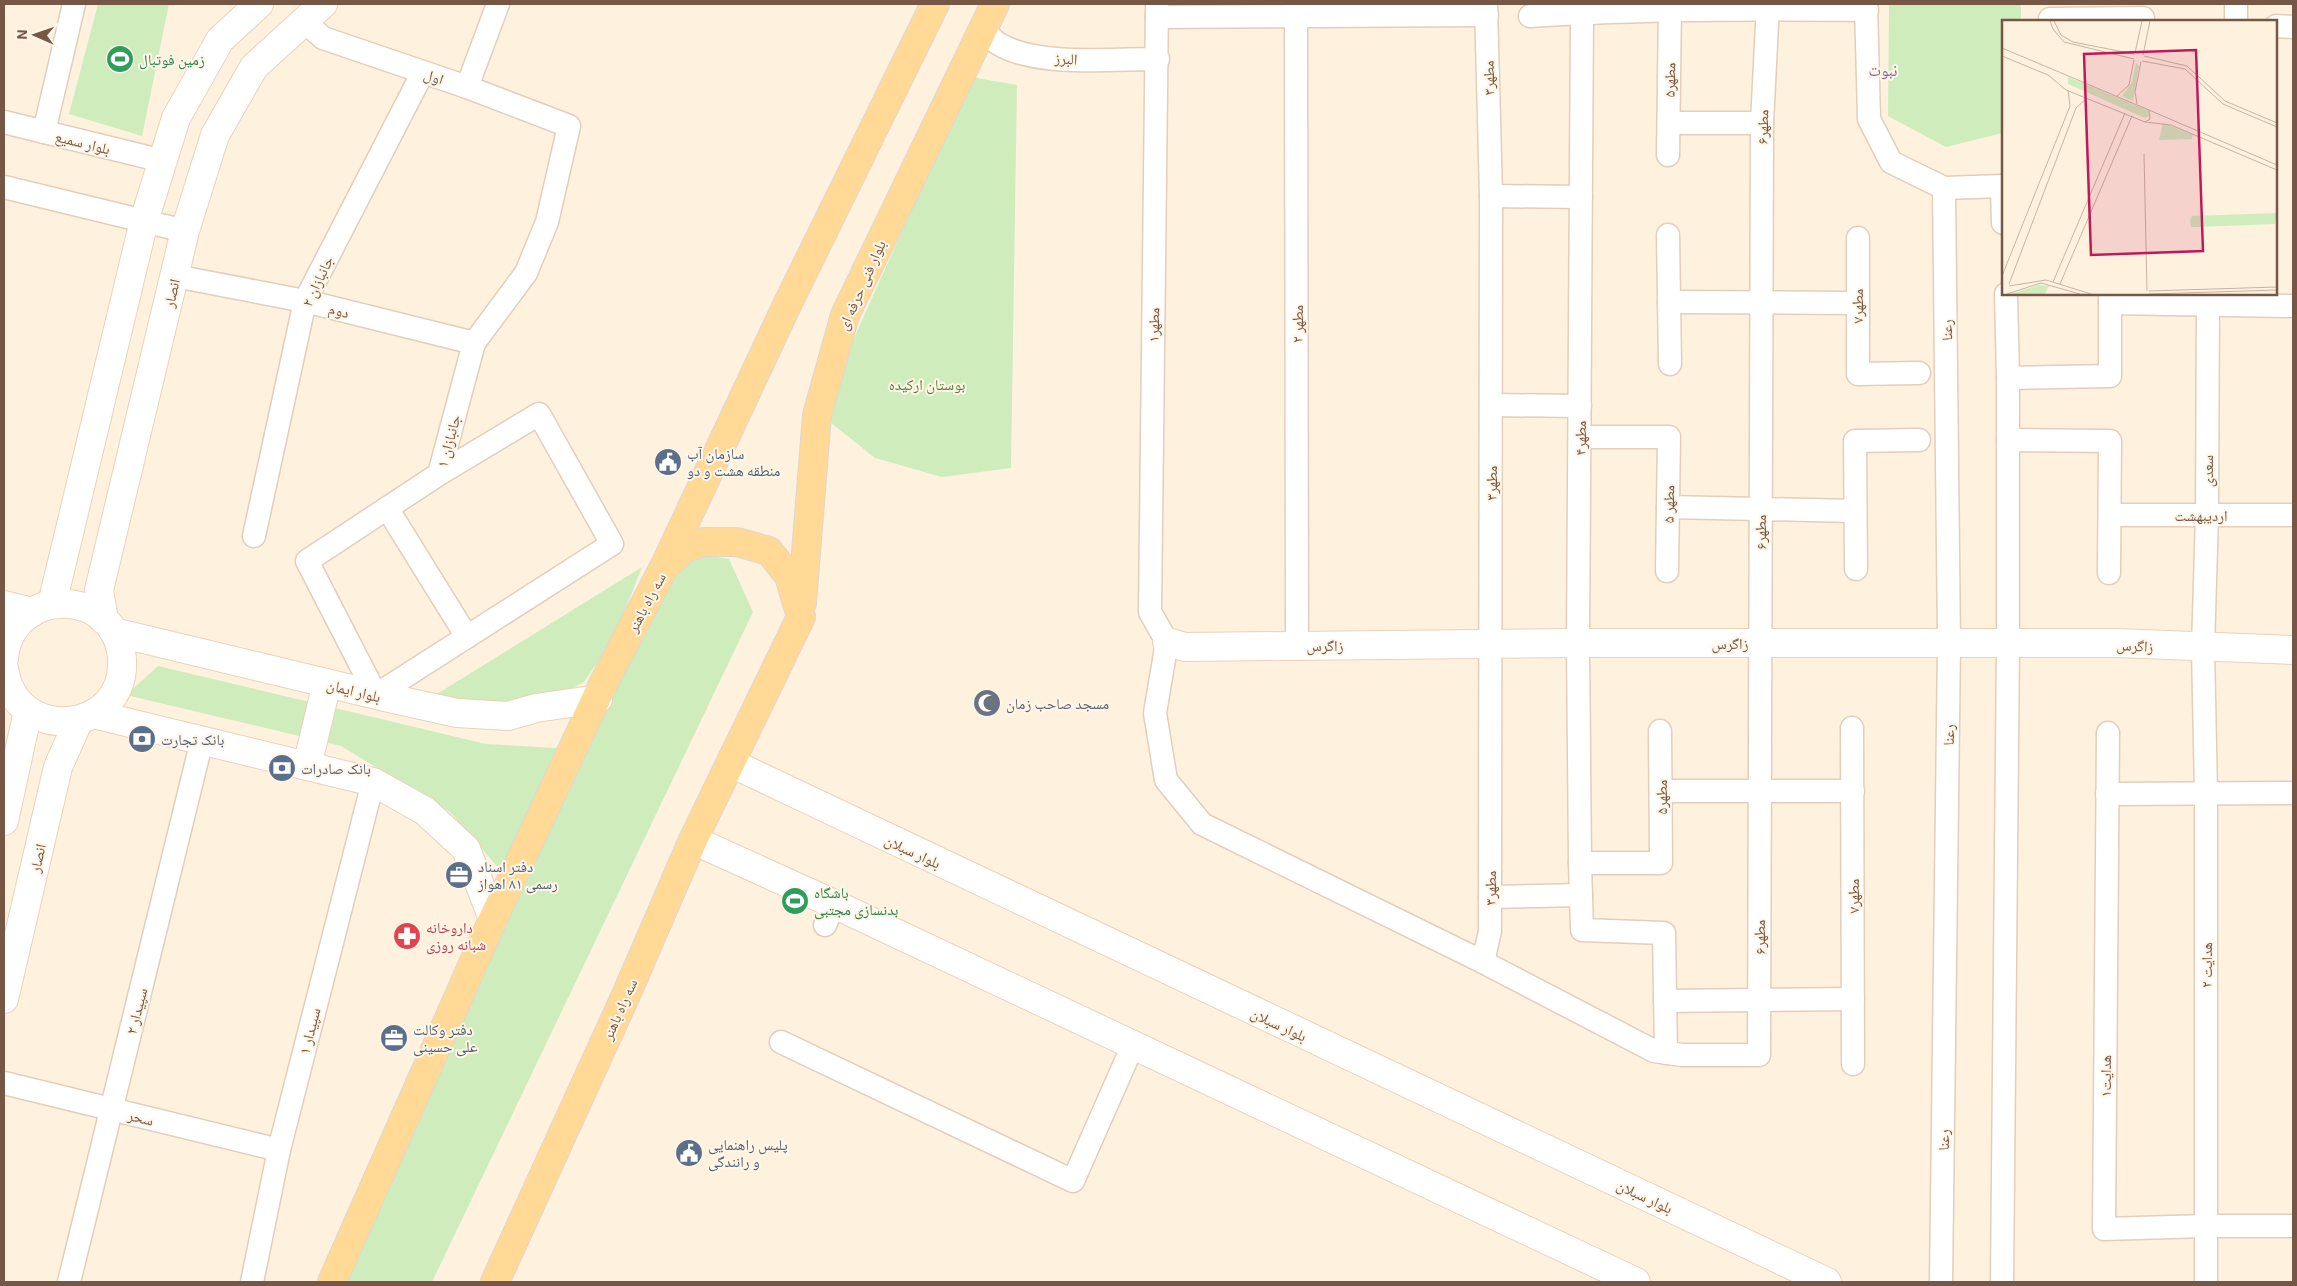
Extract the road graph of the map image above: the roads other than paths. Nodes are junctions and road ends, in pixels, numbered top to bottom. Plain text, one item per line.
1 (74, 4) edge
2 (259, 4) edge
3 (498, 4) edge
4 (935, 4) edge
5 (995, 4) edge
6 (2236, 4) edge
7 (1768, 6) edge
8 (1670, 7) edge
9 (1866, 7) edge
10 (305, 9) edge
11 (1296, 10) edge
12 (1487, 10) edge
13 (1157, 11) edge
14 (1582, 12) junction
15 (2143, 14) edge
16 (2050, 15) edge
17 (1530, 16) dead end
18 (2236, 20) edge
19 (2277, 26) edge
20 (2293, 27) edge
21 (982, 28) junction
22 (1158, 59) junction
23 (423, 72) junction
24 (467, 87) junction
25 (4, 122) edge
26 (1669, 123) junction
27 (1762, 123) junction
28 (569, 126) joint
29 (44, 132) junction
30 (1668, 155) dead end
31 (163, 161) junction
32 (2002, 186) edge
33 (4, 187) edge
34 (1944, 188) junction
35 (1491, 196) junction
36 (1581, 197) junction
37 (144, 221) junction
38 (185, 231) junction
39 (1668, 235) dead end
40 (1858, 238) dead end
41 (175, 276) junction
42 (2006, 295) edge
43 (2110, 299) edge
44 (2208, 299) edge
45 (305, 301) junction
46 (1669, 302) junction
47 (1761, 303) junction
48 (1857, 303) junction
49 (2293, 306) edge
50 (474, 343) junction
51 (1670, 364) dead end
52 (1919, 373) dead end
53 (2008, 378) junction
54 (1491, 405) junction
55 (1580, 406) junction
56 (1580, 437) junction
57 (1919, 440) dead end
58 (2008, 440) junction
59 (440, 474) junction
60 (1668, 507) junction
61 (388, 508) junction
62 (1760, 509) junction
63 (1854, 510) junction
64 (2110, 515) junction
65 (2207, 515) junction
66 (2293, 515) edge
67 (254, 536) dead end
68 (664, 567) junction
69 (1856, 569) dead end
70 (1668, 571) dead end
71 (2109, 574) dead end
72 (4, 605) edge
73 (43, 608) junction
74 (800, 617) junction
75 (109, 626) junction
76 (467, 637) junction
77 (1167, 642) junction
78 (1578, 643) junction
79 (1760, 643) junction
80 (1948, 643) junction
81 (1491, 644) junction
82 (2008, 644) junction
83 (1297, 645) junction
84 (2203, 648) junction
85 (2293, 650) edge
86 (4, 658) edge
87 (4, 668) edge
88 (327, 683) junction
89 (376, 695) junction
90 (598, 699) junction
91 (16, 703) edge
92 (86, 717) junction
93 (1852, 728) dead end
94 (1660, 731) dead end
95 (2108, 733) dead end
96 (202, 740) junction
97 (731, 764) junction
98 (307, 766) junction
99 (373, 782) junction
100 (1760, 791) junction
101 (1852, 791) junction
102 (1661, 792) junction
103 (2206, 793) junction
104 (2293, 793) edge
105 (2107, 794) junction
106 (4, 822) edge
107 (693, 840) junction
108 (1580, 863) junction
109 (1581, 895) junction
110 (1490, 897) junction
111 (493, 919) junction
112 (1483, 962) junction
113 (4, 999) edge
114 (1853, 999) junction
115 (1665, 1001) junction
116 (1759, 1001) junction
117 (781, 1042) dead end
118 (1133, 1045) junction
119 (1666, 1053) junction
120 (1854, 1064) dead end
121 (4, 1083) edge
122 (112, 1109) junction
123 (279, 1150) junction
124 (2206, 1226) junction
125 (2293, 1226) edge
126 (504, 1275) edge
127 (69, 1282) edge
128 (252, 1282) edge
129 (332, 1282) edge
130 (1636, 1282) edge
131 (1827, 1282) edge
132 (1941, 1282) edge
133 (2002, 1282) edge
134 (2206, 1282) edge

1 - 29 street
2 - 31 street
3 - 24 street
4 - 68 main road
5 - 21 main road, بلوار فنی حرفه ای
6 - 18 street
7 - 8 street
7 - 9 street
7 - 27 street, مطهر۶
8 - 14 street
8 - 26 street, مطهر۵
9 - 34 street
10 - 23 street, اول
10 - 38 street, انصار
11 - 12 street
11 - 13 street
11 - 83 street, مطهر ۲
12 - 35 street, مطهر۳
13 - 22 street, مطهر۱
14 - 17 street
14 - 36 street, مطهر۴
15 - 16 street
19 - 20 street
21 - 22 street, البرز
21 - 74 main road, بلوار فنی حرفه ای
22 - 77 street, مطهر۱
23 - 24 street, اول
23 - 45 street, جانبازان ۲
24 - 28 street, اول
25 - 29 street, بلوار سمیع
26 - 27 street
26 - 30 street, مطهر۵
27 - 47 street, مطهر۶
28 - 50 street, جانبازان ۱
29 - 31 street, بلوار سمیع
31 - 37 street
32 - 34 street
33 - 37 street
34 - 80 street, رعنا
35 - 36 street
35 - 54 street, مطهر۳
36 - 55 street, مطهر۴
37 - 38 street
37 - 73 street
38 - 41 street, انصار
39 - 46 street
40 - 48 street, مطهر۷
41 - 45 street, دوم
41 - 75 street, انصار
42 - 53 street
43 - 44 street
43 - 53 street
44 - 49 street
44 - 65 street, سعدی
45 - 50 street, دوم
45 - 67 street, جانبازان ۲
46 - 47 street
46 - 51 street
47 - 48 street
47 - 62 street, مطهر۶
48 - 52 street, مطهر۷
50 - 59 street, جانبازان ۱
53 - 58 street
54 - 55 street
54 - 81 street, مطهر۳
55 - 56 street, مطهر۴
56 - 60 street, مطهر ۵
56 - 78 street, مطهر۴
57 - 63 street
58 - 64 street
58 - 82 street
59 - 61 street, جانبازان ۱
59 - 76 street
60 - 62 street
60 - 70 street, مطهر ۵
61 - 76 street
61 - 89 street, جانبازان ۱
62 - 63 street
62 - 79 street, مطهر۶
63 - 69 street
64 - 65 street, اردیبهشت
64 - 71 street
65 - 66 street, اردیبهشت
65 - 84 street, سعدی
68 - 74 main road, سه راه باهنر
68 - 90 main road, سه راه باهنر
72 - 73 street
73 - 75 street, بلوار ایمان
73 - 86 street
74 - 97 main road, سه راه باهنر
75 - 88 street, بلوار ایمان
75 - 92 street, انصار
76 - 89 street
77 - 83 street, زاگرس
77 - 112 street
78 - 79 street, زاگرس
78 - 81 street, زاگرس
78 - 108 street, مطهر۴
79 - 80 street, زاگرس
79 - 100 street, مطهر۶
80 - 82 street, زاگرس
80 - 132 street, رعنا
81 - 83 street, زاگرس
81 - 110 street, مطهر۳
82 - 84 street, زاگرس
82 - 133 street
84 - 85 street, زاگرس
84 - 103 street, هدایت ۲
87 - 91 street
88 - 89 street, بلوار ایمان
88 - 98 street
89 - 90 street, بلوار ایمان
90 - 111 main road, سه راه باهنر
91 - 92 street
91 - 106 street
92 - 96 street
92 - 113 street, انصار
93 - 101 street, مطهر۷
94 - 102 street, مطهر۵
95 - 105 street, هدایت۱
96 - 98 street
96 - 122 street, سپیدار ۲
97 - 107 main road, سه راه باهنر
97 - 131 street, بلوار سبلان
98 - 99 street
99 - 111 street
99 - 123 street, سپیدار ۱
100 - 101 street
100 - 102 street
100 - 116 street, مطهر۶
101 - 114 street, مطهر۷
102 - 108 street, مطهر۵
103 - 104 street
103 - 105 street
103 - 124 street, هدایت ۲
105 - 124 street, هدایت۱
107 - 118 street
107 - 126 main road, سه راه باهنر
108 - 109 street, مطهر۴
109 - 110 street
109 - 115 street, مطهر۴
110 - 112 street, مطهر۳
111 - 129 main road, سه راه باهنر
112 - 119 street
114 - 116 street
114 - 120 street, مطهر۷
115 - 116 street
115 - 119 street
116 - 119 street, مطهر۶
117 - 118 street
118 - 130 street
121 - 122 street, سحر
122 - 123 street, سحر
122 - 127 street, سپیدار ۲
123 - 128 street, سپیدار ۱
124 - 125 street, هدایت۱
124 - 134 street, هدایت ۲

